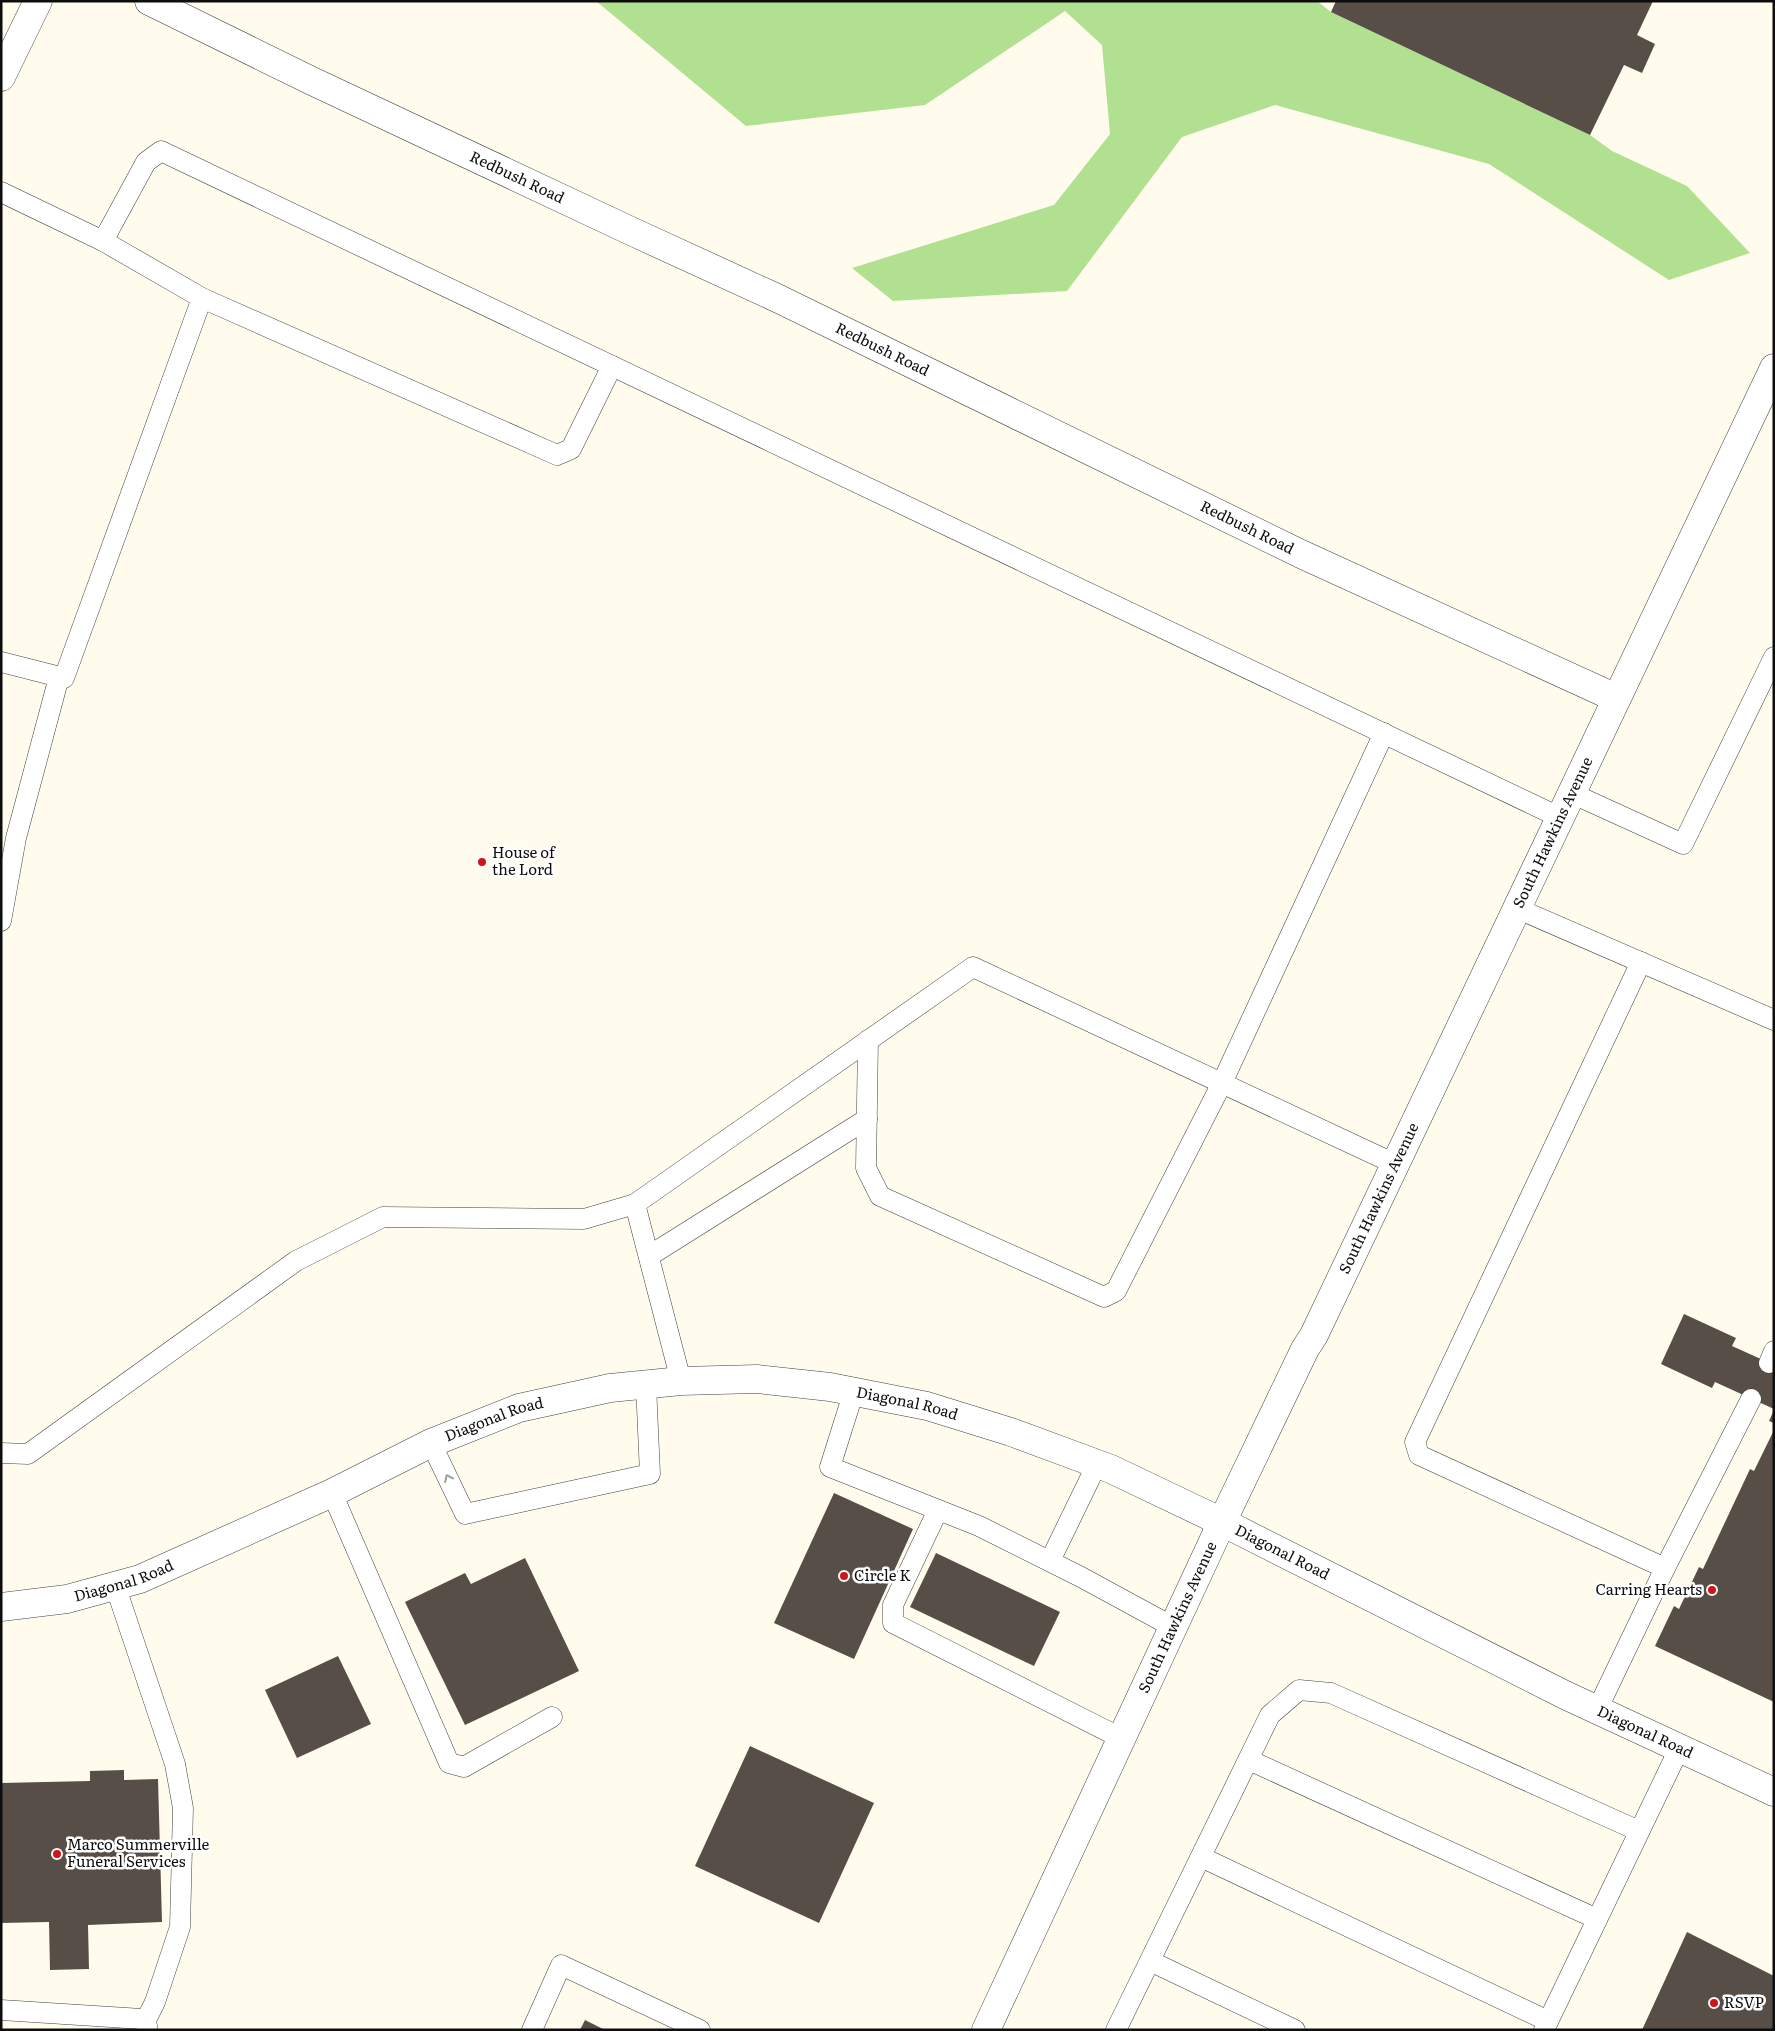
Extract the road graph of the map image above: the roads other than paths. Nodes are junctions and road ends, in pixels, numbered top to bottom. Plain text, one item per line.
1 (38, 1) edge
2 (149, 1) edge
3 (1, 77) edge
4 (1, 192) edge
5 (103, 241) junction
6 (202, 298) junction
7 (612, 366) junction
8 (1774, 368) edge
9 (1774, 657) edge
10 (1, 662) edge
11 (59, 677) junction
12 (1768, 683) edge
13 (1616, 698) junction
14 (1384, 733) junction
15 (1571, 793) junction
16 (1559, 817) junction
17 (1516, 908) junction
18 (1, 921) edge
19 (1641, 962) junction
20 (1774, 1020) edge
21 (868, 1040) junction
22 (1222, 1083) junction
23 (867, 1119) junction
24 (1395, 1164) junction
25 (635, 1204) junction
26 (649, 1256) junction
27 (682, 1381) junction
28 (646, 1385) junction
29 (854, 1391) junction
30 (1751, 1399) dead end
31 (431, 1443) junction
32 (1, 1454) edge
33 (1097, 1464) junction
34 (332, 1493) junction
35 (938, 1510) junction
36 (1222, 1522) junction
37 (1050, 1561) junction
38 (1665, 1568) junction
39 (115, 1585) junction
40 (1, 1607) edge
41 (1173, 1627) junction
42 (1597, 1710) junction
43 (552, 1717) dead end
44 (1121, 1738) junction
45 (1679, 1749) junction
46 (1249, 1760) junction
47 (1774, 1792) edge
48 (1640, 1831) junction
49 (1201, 1857) junction
50 (1597, 1918) junction
51 (1150, 1961) junction
52 (1, 2010) edge
53 (1546, 2025) edge
54 (146, 2026) edge
55 (532, 2030) edge
56 (700, 2030) edge
57 (986, 2030) edge
58 (1116, 2030) edge
59 (1295, 2030) edge

1 - 3 street
2 - 13 street, Redbush Road
4 - 5 lane
5 - 6 lane
5 - 7 lane
6 - 7 lane
6 - 11 lane
7 - 14 lane
8 - 13 street, South Hawkins Avenue
9 - 12 lane
10 - 11 lane
11 - 18 lane
12 - 15 lane
13 - 15 street, South Hawkins Avenue
14 - 16 lane
14 - 22 lane
15 - 16 street, South Hawkins Avenue
16 - 17 street, South Hawkins Avenue
17 - 19 lane
17 - 24 street, South Hawkins Avenue
19 - 20 lane
19 - 38 lane
21 - 22 lane
21 - 23 lane
21 - 25 lane
22 - 23 lane
22 - 24 lane
23 - 26 lane
24 - 36 street, South Hawkins Avenue
25 - 26 lane
25 - 32 lane
26 - 27 lane
27 - 28 street, Diagonal Road
27 - 29 street, Diagonal Road
28 - 31 street, Diagonal Road
28 -> 31 lane
29 - 33 street, Diagonal Road
29 - 35 lane
30 - 38 lane
31 - 34 street, Diagonal Road
33 - 36 street, Diagonal Road
33 - 37 lane
34 - 39 street, Diagonal Road
34 - 43 lane
35 - 37 lane
35 - 44 lane
36 - 41 street, South Hawkins Avenue
36 - 42 street, Diagonal Road
37 - 41 lane
38 - 42 lane
39 - 40 street, Diagonal Road
39 - 54 lane
41 - 44 street, South Hawkins Avenue
42 - 45 street, Diagonal Road
44 - 57 street, South Hawkins Avenue
45 - 47 street, Diagonal Road
45 - 48 lane
46 - 48 lane
46 - 49 lane
46 - 50 lane
48 - 50 lane
49 - 51 lane
49 - 53 lane
50 - 53 lane
51 - 58 lane
51 - 59 lane
52 - 54 lane
55 - 56 lane

